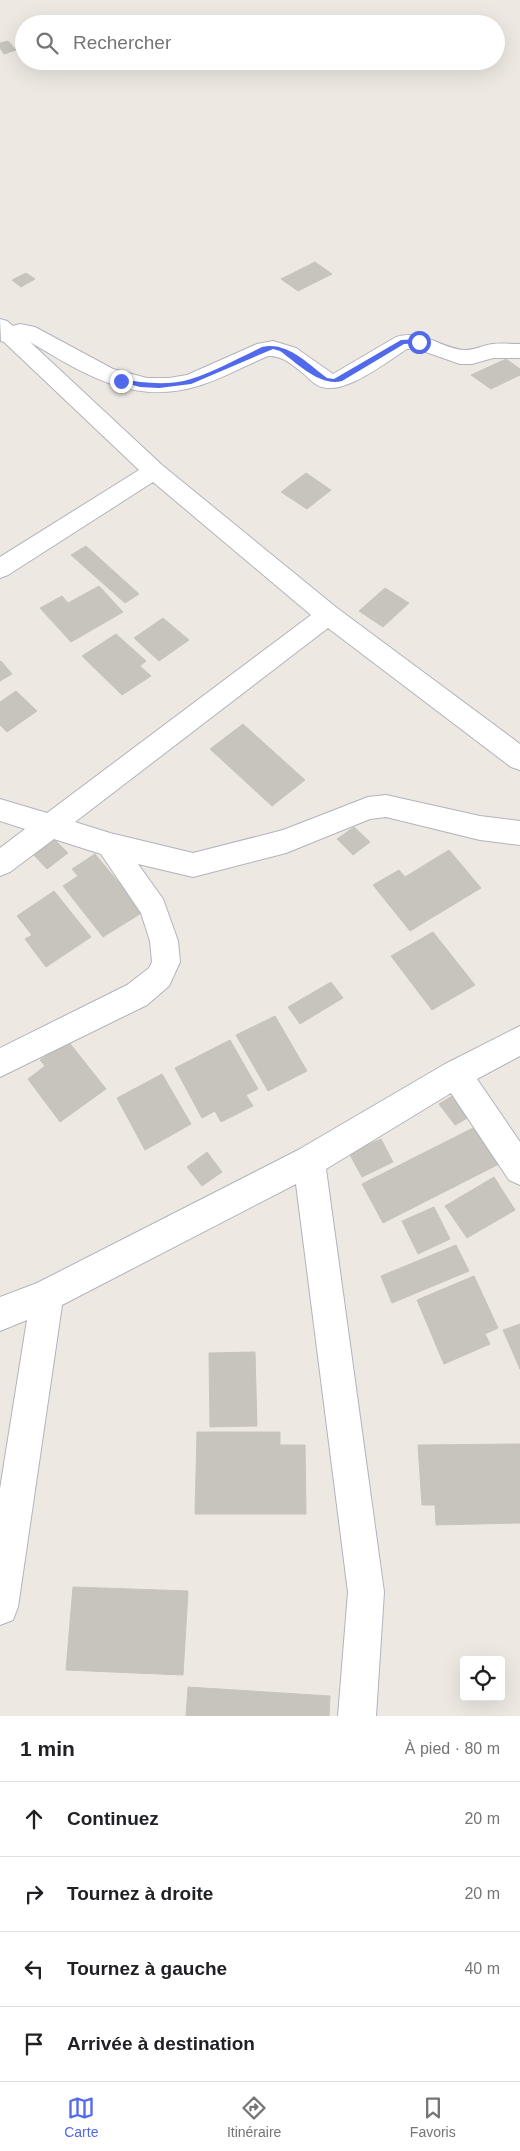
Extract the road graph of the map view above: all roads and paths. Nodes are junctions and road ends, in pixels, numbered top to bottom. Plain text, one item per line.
1 (3, 334) edge
2 (520, 351) edge
3 (154, 471) junction
4 (0, 568) edge
5 (328, 615) junction
6 (520, 759) edge
7 (0, 810) edge
8 (51, 827) junction
9 (520, 833) edge
10 (110, 845) junction
11 (0, 864) edge
12 (520, 1040) edge
13 (0, 1063) edge
14 (456, 1074) junction
15 (309, 1162) junction
16 (520, 1169) edge
17 (47, 1295) junction
18 (0, 1314) edge
19 (0, 1607) edge
20 (357, 1716) edge

1 - 2 street
1 - 3 street
3 - 4 street
3 - 5 street
5 - 6 street
5 - 8 street
7 - 8 street
8 - 10 street
8 - 11 street
9 - 10 street
10 - 13 street
12 - 14 street
14 - 15 street
14 - 16 street
15 - 17 street
15 - 20 street
17 - 18 street
17 - 19 street

